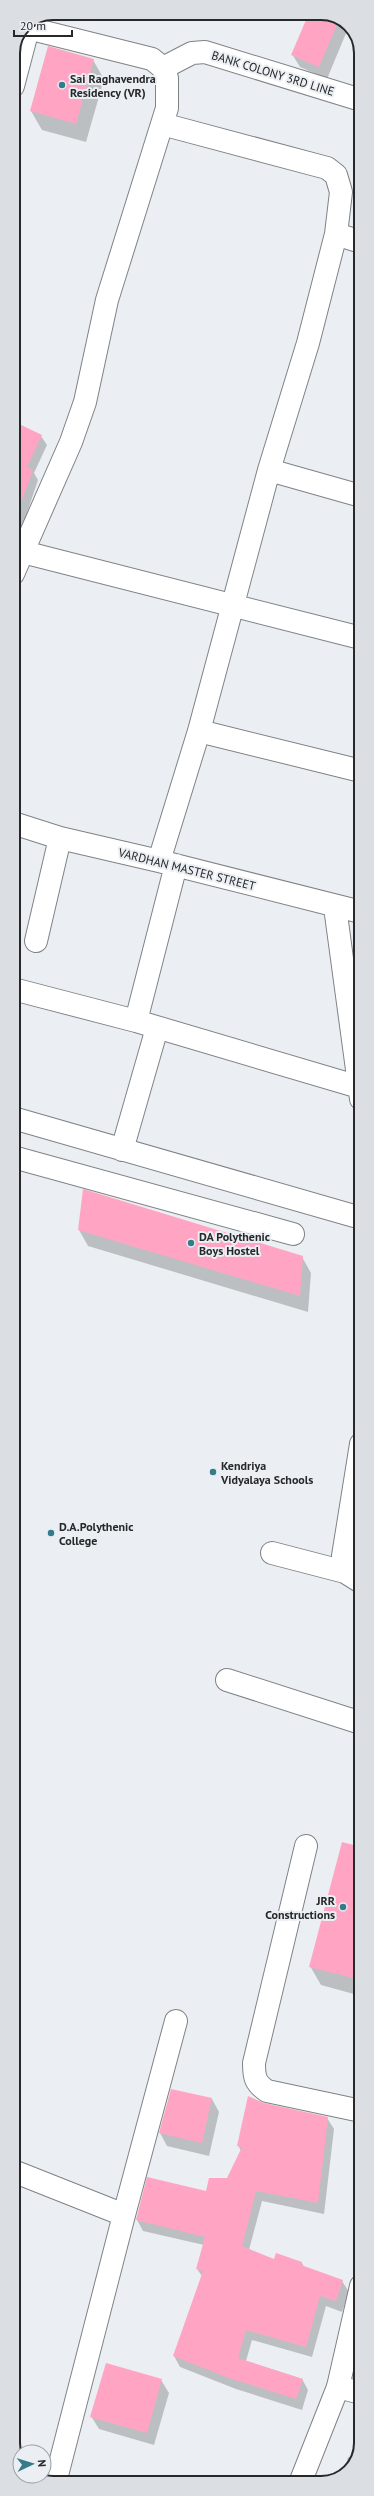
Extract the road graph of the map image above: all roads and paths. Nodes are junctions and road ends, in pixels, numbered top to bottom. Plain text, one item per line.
1 (31, 29) edge
2 (23, 41) edge
3 (20, 55) edge
4 (163, 68) junction
5 (354, 98) edge
6 (162, 124) junction
7 (336, 234) junction
8 (354, 240) edge
9 (269, 470) junction
10 (354, 494) edge
11 (23, 552) junction
12 (20, 559) edge
13 (235, 604) junction
14 (354, 636) edge
15 (199, 731) junction
16 (354, 769) edge
17 (20, 825) edge
18 (60, 838) junction
19 (168, 863) junction
20 (335, 907) junction
21 (354, 911) edge
22 (36, 941) dead end
23 (20, 991) edge
24 (136, 1021) junction
25 (157, 1028) junction
26 (354, 1048) edge
27 (354, 1091) edge
28 (20, 1120) edge
29 (122, 1150) junction
30 (20, 1159) edge
31 (354, 1216) edge
32 (293, 1234) dead end
33 (354, 1488) edge
34 (272, 1553) dead end
35 (353, 1577) edge
36 (227, 1680) dead end
37 (354, 1721) edge
38 (306, 1846) dead end
39 (176, 2021) dead end
40 (354, 2109) edge
41 (20, 2174) edge
42 (124, 2215) junction
43 (354, 2317) edge
44 (338, 2387) junction
45 (354, 2391) edge
46 (57, 2476) edge
47 (303, 2476) edge

1 - 4 street
2 - 3 street
4 - 5 street, BANK COLONY 3RD LINE
4 - 6 street
6 - 7 street
6 - 11 street
7 - 8 street
7 - 9 street
9 - 10 street
9 - 13 street
11 - 12 street
11 - 13 street
13 - 14 street
13 - 15 street
15 - 16 street
15 - 19 street
17 - 18 street, VARDHAN MASTER STREET
18 - 19 street, VARDHAN MASTER STREET
18 - 22 street
19 - 20 street, VARDHAN MASTER STREET
19 - 24 street
20 - 21 street, VARDHAN MASTER STREET
20 - 26 street
23 - 24 street
24 - 25 street
25 - 27 street
25 - 29 street
28 - 29 street
29 - 31 street
30 - 32 street
33 - 35 street
34 - 35 street
36 - 37 street
38 - 40 street
39 - 42 street
41 - 42 street
42 - 46 street
43 - 44 street
44 - 45 street
44 - 47 street

